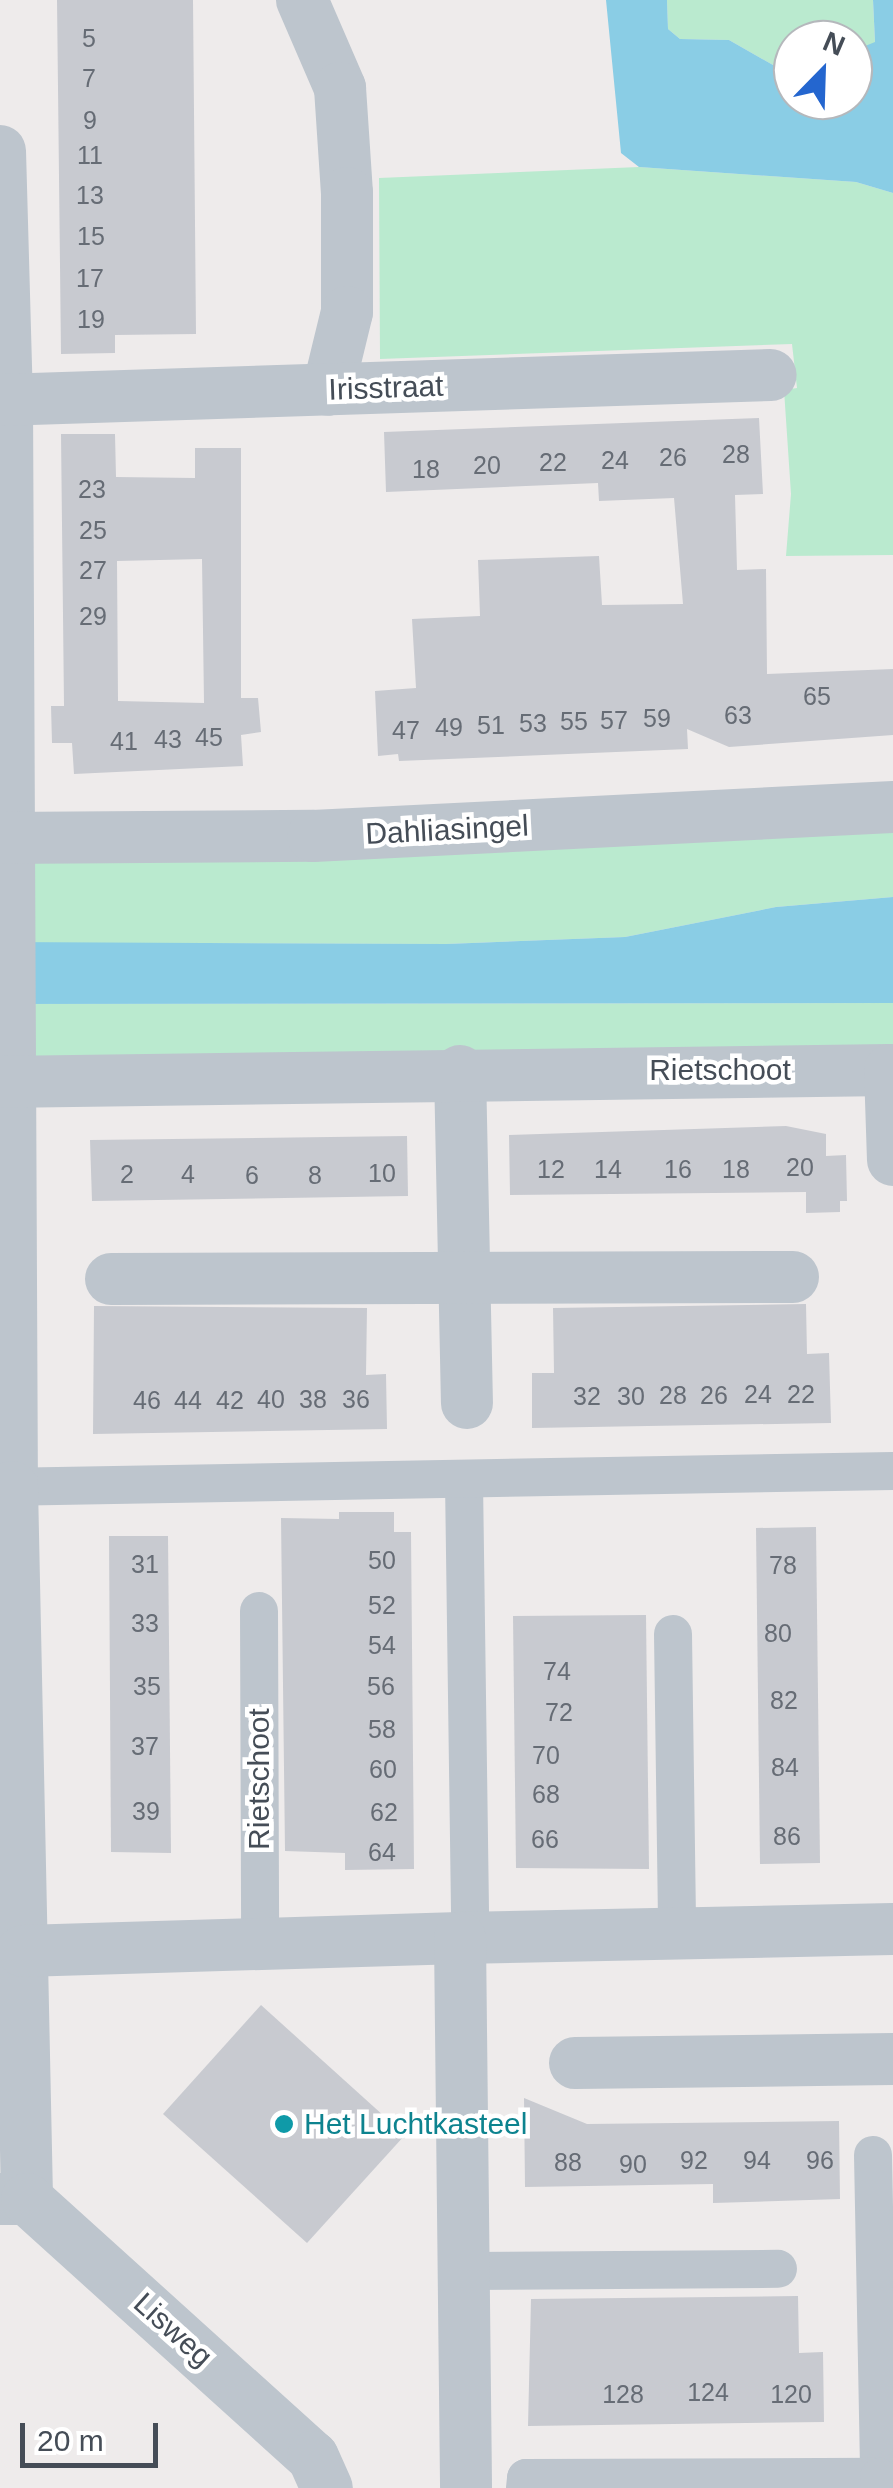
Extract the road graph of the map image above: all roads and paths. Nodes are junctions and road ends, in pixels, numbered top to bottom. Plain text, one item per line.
1 (302, 0) edge
2 (0, 151) edge
3 (772, 375) dead end
4 (328, 390) junction
5 (4, 400) edge
6 (893, 807) edge
7 (3, 838) edge
8 (6, 1070) edge
9 (460, 1071) junction
10 (893, 1160) edge
11 (793, 1277) dead end
12 (111, 1279) dead end
13 (463, 1280) junction
14 (467, 1403) dead end
15 (893, 1471) edge
16 (464, 1481) junction
17 (6, 1487) edge
18 (259, 1612) dead end
19 (673, 1634) dead end
20 (893, 1929) edge
21 (677, 1934) junction
22 (465, 1938) junction
23 (260, 1946) junction
24 (22, 1951) junction
25 (893, 2059) edge
26 (575, 2063) dead end
27 (873, 2155) dead end
28 (14, 2199) edge
29 (778, 2269) dead end
30 (465, 2271) junction
31 (628, 2483) edge
32 (732, 2483) edge
33 (879, 2483) edge
34 (327, 2488) edge
35 (466, 2488) edge
36 (525, 2488) edge

1 - 4 street
2 - 5 street
3 - 4 street, Irisstraat
4 - 5 street, Irisstraat
5 - 7 street
6 - 7 street, Dahliasingel
7 - 8 street
8 - 9 street, Rietschoot
8 - 17 street
9 - 10 street, Rietschoot
9 - 13 street
11 - 13 street
12 - 13 street
13 - 14 street
15 - 16 street
16 - 17 street
16 - 22 street
17 - 24 street
18 - 23 street, Rietschoot
19 - 21 street
20 - 21 street
21 - 22 street
22 - 23 street
22 - 30 street
23 - 24 street
24 - 28 street
25 - 26 street
27 - 33 street
28 - 34 street, Lisweg
29 - 30 street
30 - 35 street
31 - 32 street
31 - 36 street
32 - 33 street

